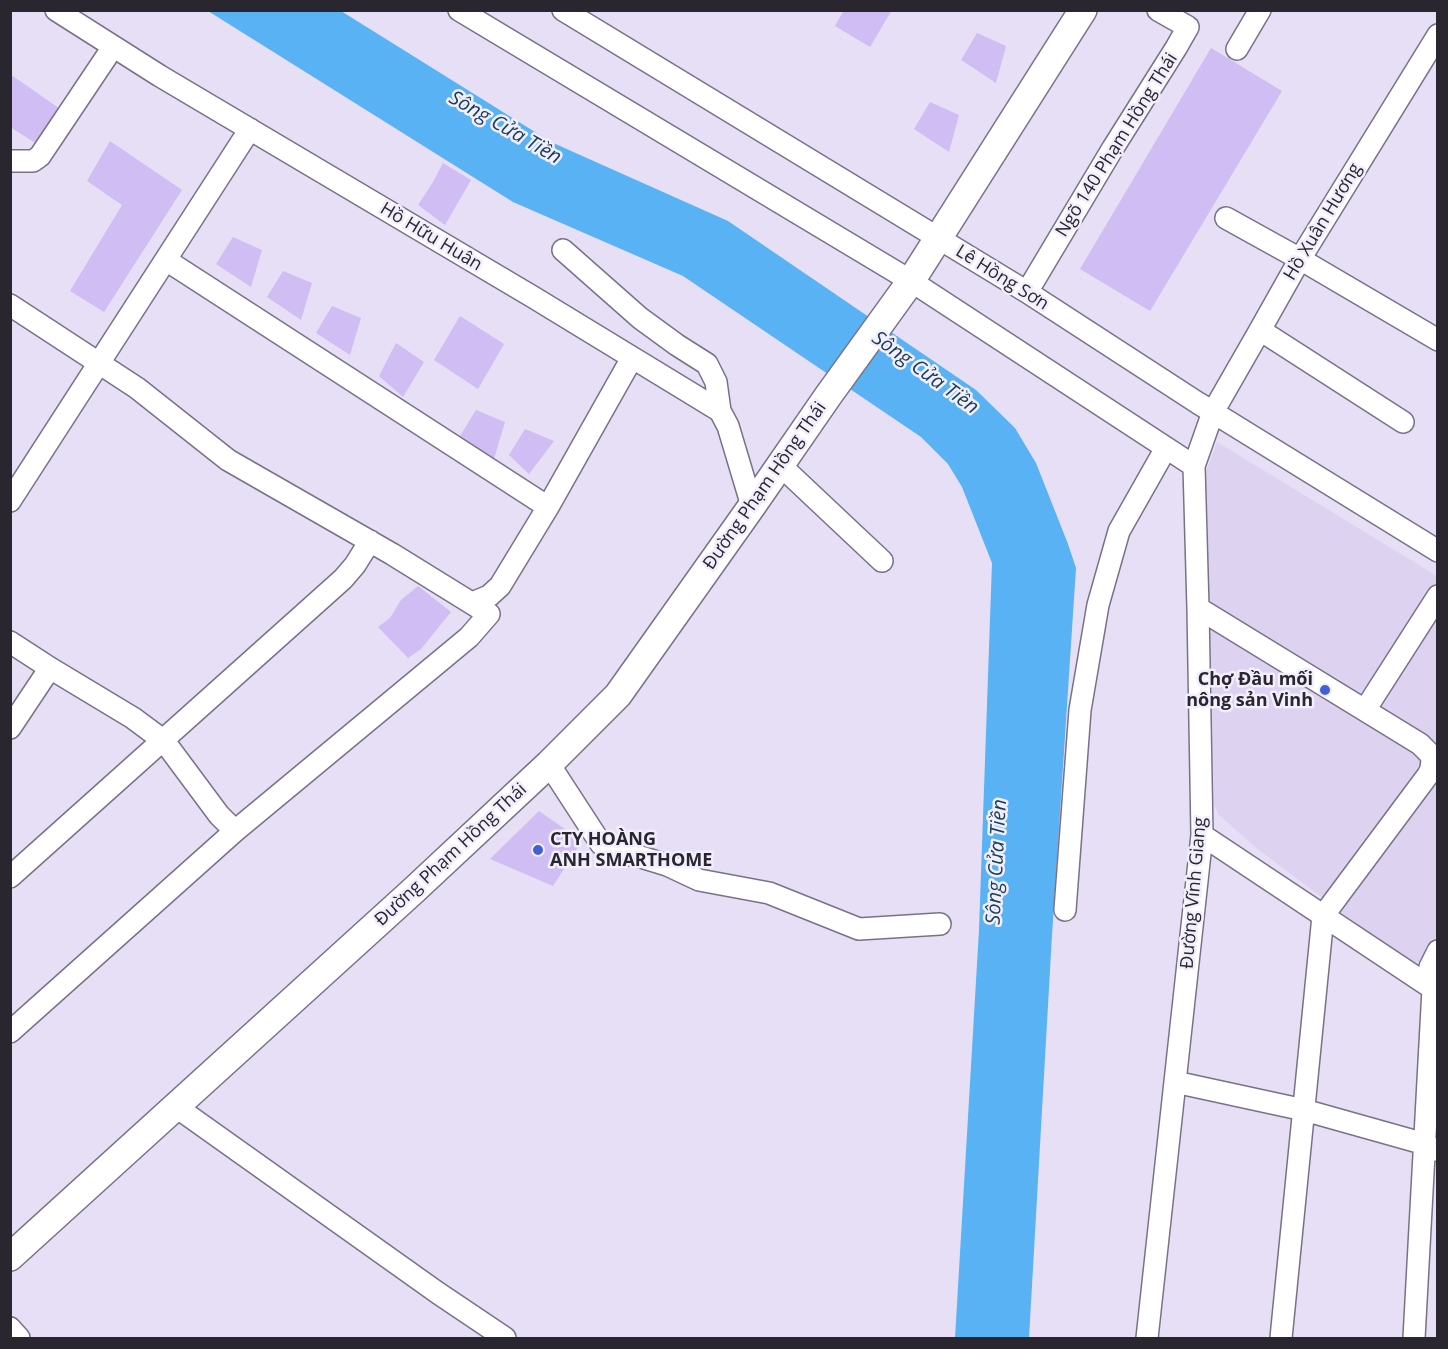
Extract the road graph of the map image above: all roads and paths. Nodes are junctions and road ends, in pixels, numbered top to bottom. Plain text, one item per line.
1 (56, 10) edge
2 (459, 10) edge
3 (563, 10) edge
4 (1083, 10) edge
5 (1158, 10) edge
6 (1260, 10) edge
7 (1437, 35) edge
8 (113, 47) junction
9 (1237, 49) dead end
10 (250, 129) junction
11 (10, 160) edge
12 (1226, 218) dead end
13 (938, 238) junction
14 (563, 250) dead end
15 (1300, 259) junction
16 (165, 260) junction
17 (911, 281) junction
18 (1027, 292) junction
19 (10, 305) edge
20 (1260, 330) junction
21 (1437, 340) edge
22 (632, 358) junction
23 (99, 364) junction
24 (720, 411) junction
25 (1213, 412) junction
26 (1403, 422) dead end
27 (1166, 448) junction
28 (780, 465) junction
29 (1194, 466) junction
30 (10, 501) edge
31 (752, 506) junction
32 (548, 507) junction
33 (370, 541) junction
34 (1437, 551) edge
35 (882, 561) dead end
36 (1437, 596) edge
37 (472, 603) junction
38 (1198, 608) junction
39 (10, 642) edge
40 (50, 668) junction
41 (1365, 710) junction
42 (10, 728) edge
43 (164, 741) junction
44 (549, 764) junction
45 (235, 831) junction
46 (1202, 835) junction
47 (10, 877) edge
48 (1065, 910) dead end
49 (1323, 916) junction
50 (940, 924) dead end
51 (1437, 951) edge
52 (1435, 991) edge
53 (10, 1032) edge
54 (1175, 1082) junction
55 (175, 1106) junction
56 (1304, 1110) junction
57 (1431, 1148) edge
58 (10, 1257) edge
59 (10, 1328) edge
60 (19, 1338) edge
61 (505, 1338) edge
62 (1148, 1338) edge
63 (1281, 1338) edge
64 (1414, 1338) edge

1 - 8 street, Hồ Hữu Huân
2 - 17 street
3 - 13 street, Lê Hồng Sơn
4 - 13 main road
5 - 18 street, Ngõ 140 Phạm Hồng Thái
6 - 9 street
7 - 15 street, Hồ Xuân Hương
8 - 10 street, Hồ Hữu Huân
8 - 11 street
10 - 16 street
10 - 22 street, Hồ Hữu Huân
12 - 15 street
13 - 17 main road
13 - 18 street, Lê Hồng Sơn
14 - 24 street
15 - 20 street, Hồ Xuân Hương
15 - 21 street
16 - 23 street
16 - 32 street
17 - 27 street
17 - 28 main road, Đường Phạm Hồng Thái
18 - 25 street, Lê Hồng Sơn
19 - 23 street
20 - 25 street, Hồ Xuân Hương
20 - 26 street
22 - 24 street, Hồ Hữu Huân
22 - 32 street
23 - 30 street
23 - 33 street
24 - 31 street
25 - 29 street, Đường Vĩnh Giang
25 - 34 street, Lê Hồng Sơn
27 - 29 street
27 - 48 street
28 - 31 main road, Đường Phạm Hồng Thái
28 - 35 street
29 - 38 street, Đường Vĩnh Giang
31 - 44 main road, Đường Phạm Hồng Thái
32 - 37 street
33 - 37 street
33 - 43 street
36 - 41 street
37 - 45 street
38 - 41 street
38 - 46 street, Đường Vĩnh Giang
39 - 40 street
40 - 42 street
40 - 43 street
41 - 49 street
43 - 45 street
43 - 47 street
44 - 50 street
44 - 55 main road, Đường Phạm Hồng Thái
45 - 53 street
46 - 49 street
46 - 54 street, Đường Vĩnh Giang
49 - 52 street
49 - 56 street
51 - 52 street
52 - 57 street
54 - 56 street
54 - 62 street, Đường Vĩnh Giang
55 - 58 main road, Đường Phạm Hồng Thái
55 - 61 street
56 - 57 street
56 - 63 street
57 - 64 street
59 - 60 street

